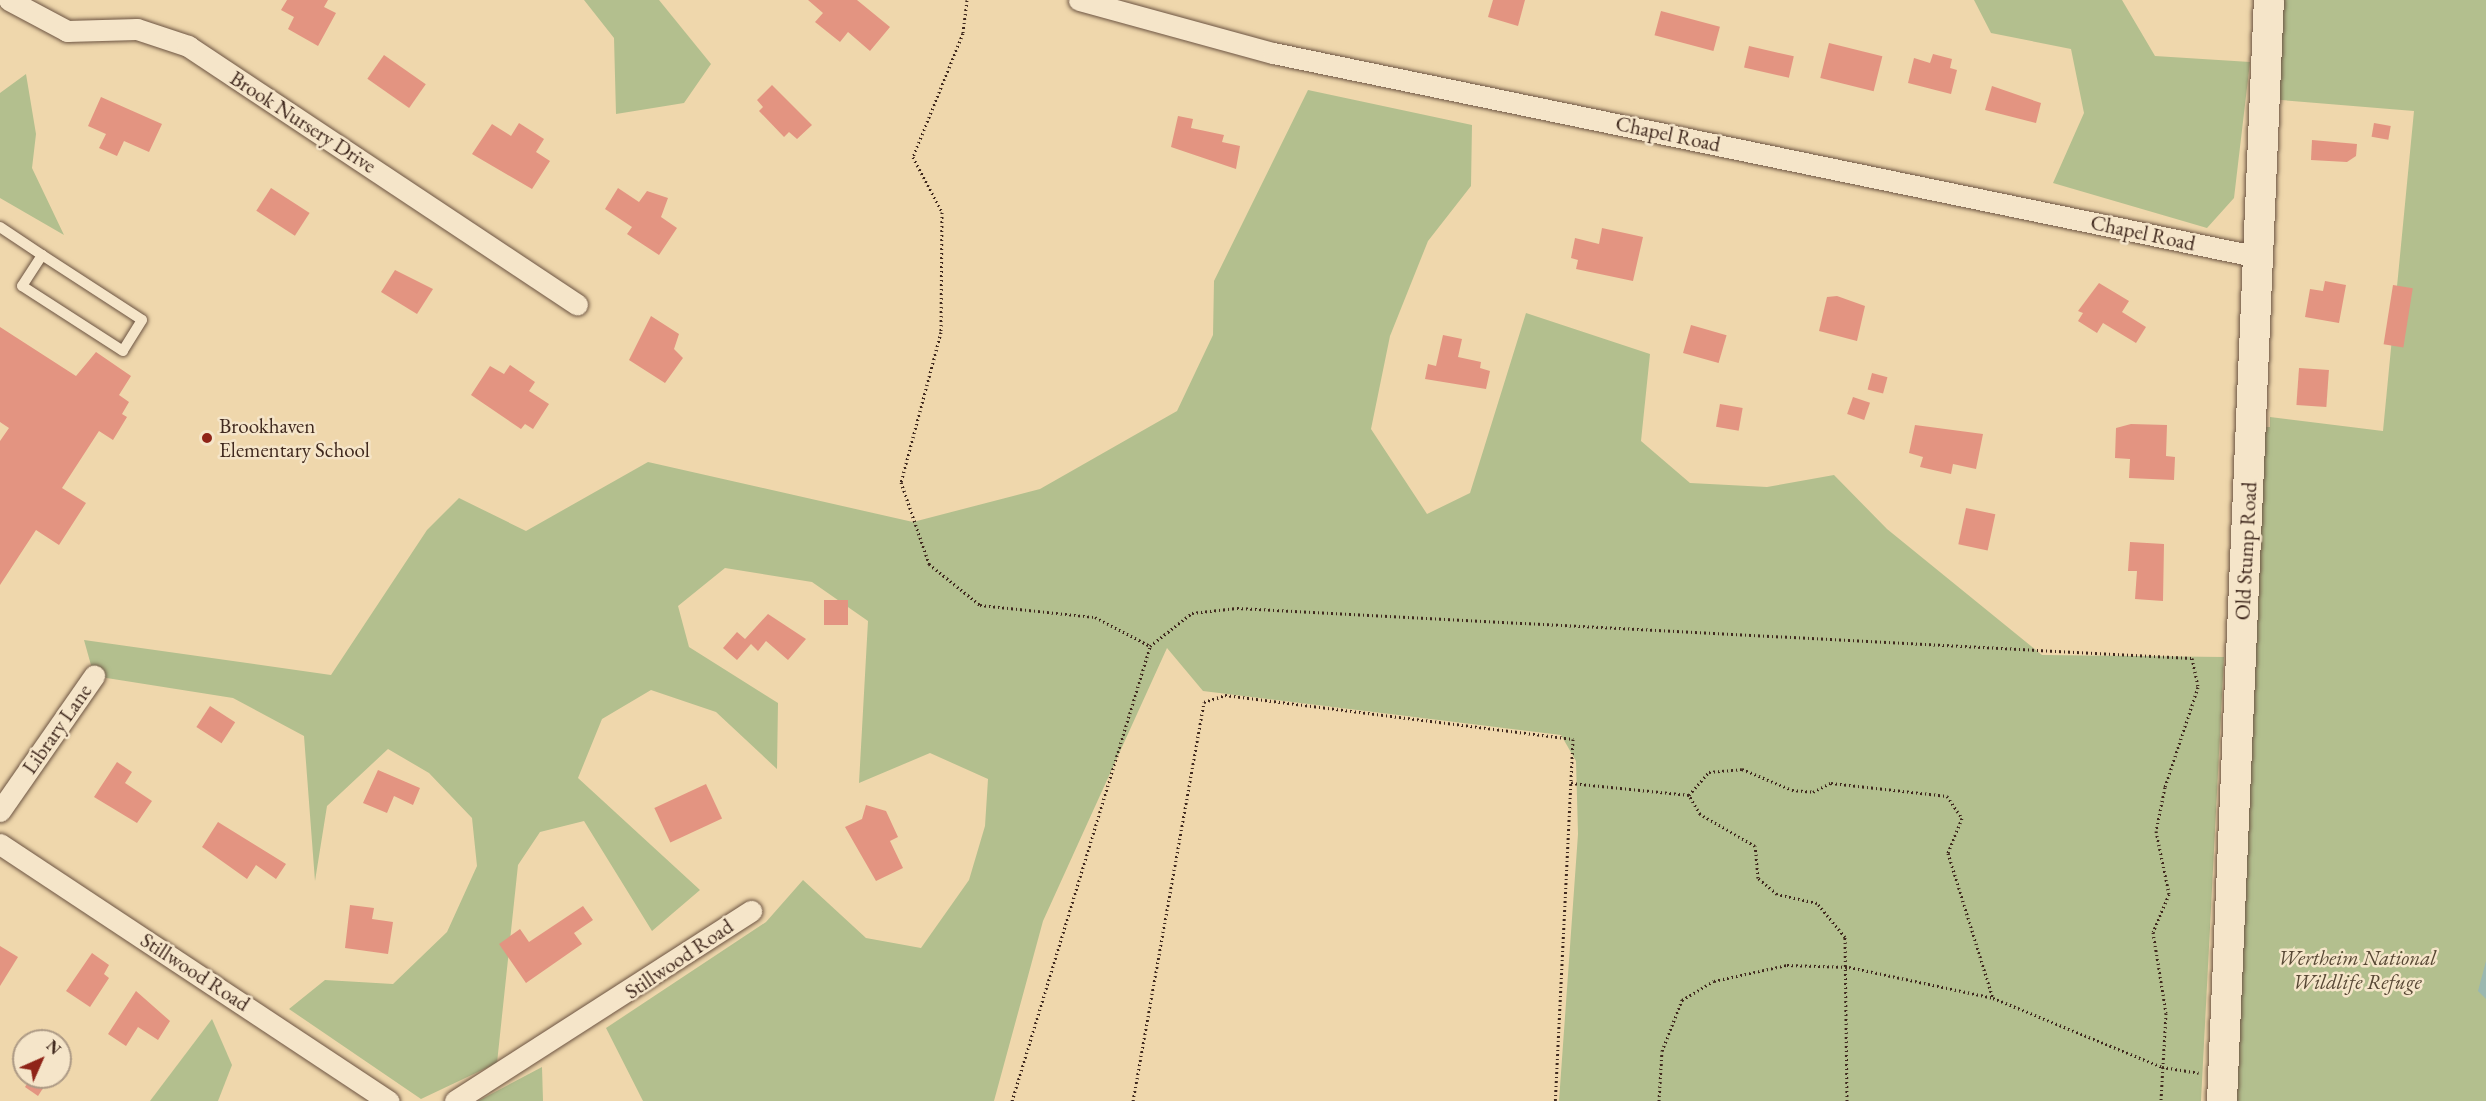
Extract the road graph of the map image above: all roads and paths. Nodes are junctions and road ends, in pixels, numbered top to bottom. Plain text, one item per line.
1 (9, 0) edge
2 (967, 0) edge
3 (1079, 0) edge
4 (2270, 0) edge
5 (0, 227) edge
6 (42, 255) junction
7 (2259, 257) junction
8 (577, 304) dead end
9 (1150, 646) junction
10 (94, 676) dead end
11 (1571, 783) junction
12 (1689, 795) junction
13 (0, 811) edge
14 (0, 844) edge
15 (751, 911) dead end
16 (1849, 967) junction
17 (1993, 998) junction
18 (2162, 1067) junction
19 (2222, 1089) edge
20 (389, 1101) edge
21 (455, 1101) edge
22 (1012, 1101) edge
23 (1133, 1101) edge
24 (1555, 1101) edge
25 (1659, 1101) edge
26 (1847, 1101) edge
27 (2160, 1101) edge

1 - 8 street, Brook Nursery Drive
2 - 9 path
3 - 7 street, Chapel Road
4 - 7 street, Old Stump Road
5 - 6 lane
6 - 6 lane
7 - 19 street, Old Stump Road
9 - 18 path
9 - 22 path
10 - 13 street, Library Lane
11 - 12 path
11 - 23 path
11 - 24 path
12 - 16 path
12 - 17 path
14 - 20 street, Stillwood Road
15 - 21 street, Stillwood Road
16 - 17 path
16 - 25 path
16 - 26 path
17 - 18 path
18 - 19 path
18 - 27 path

